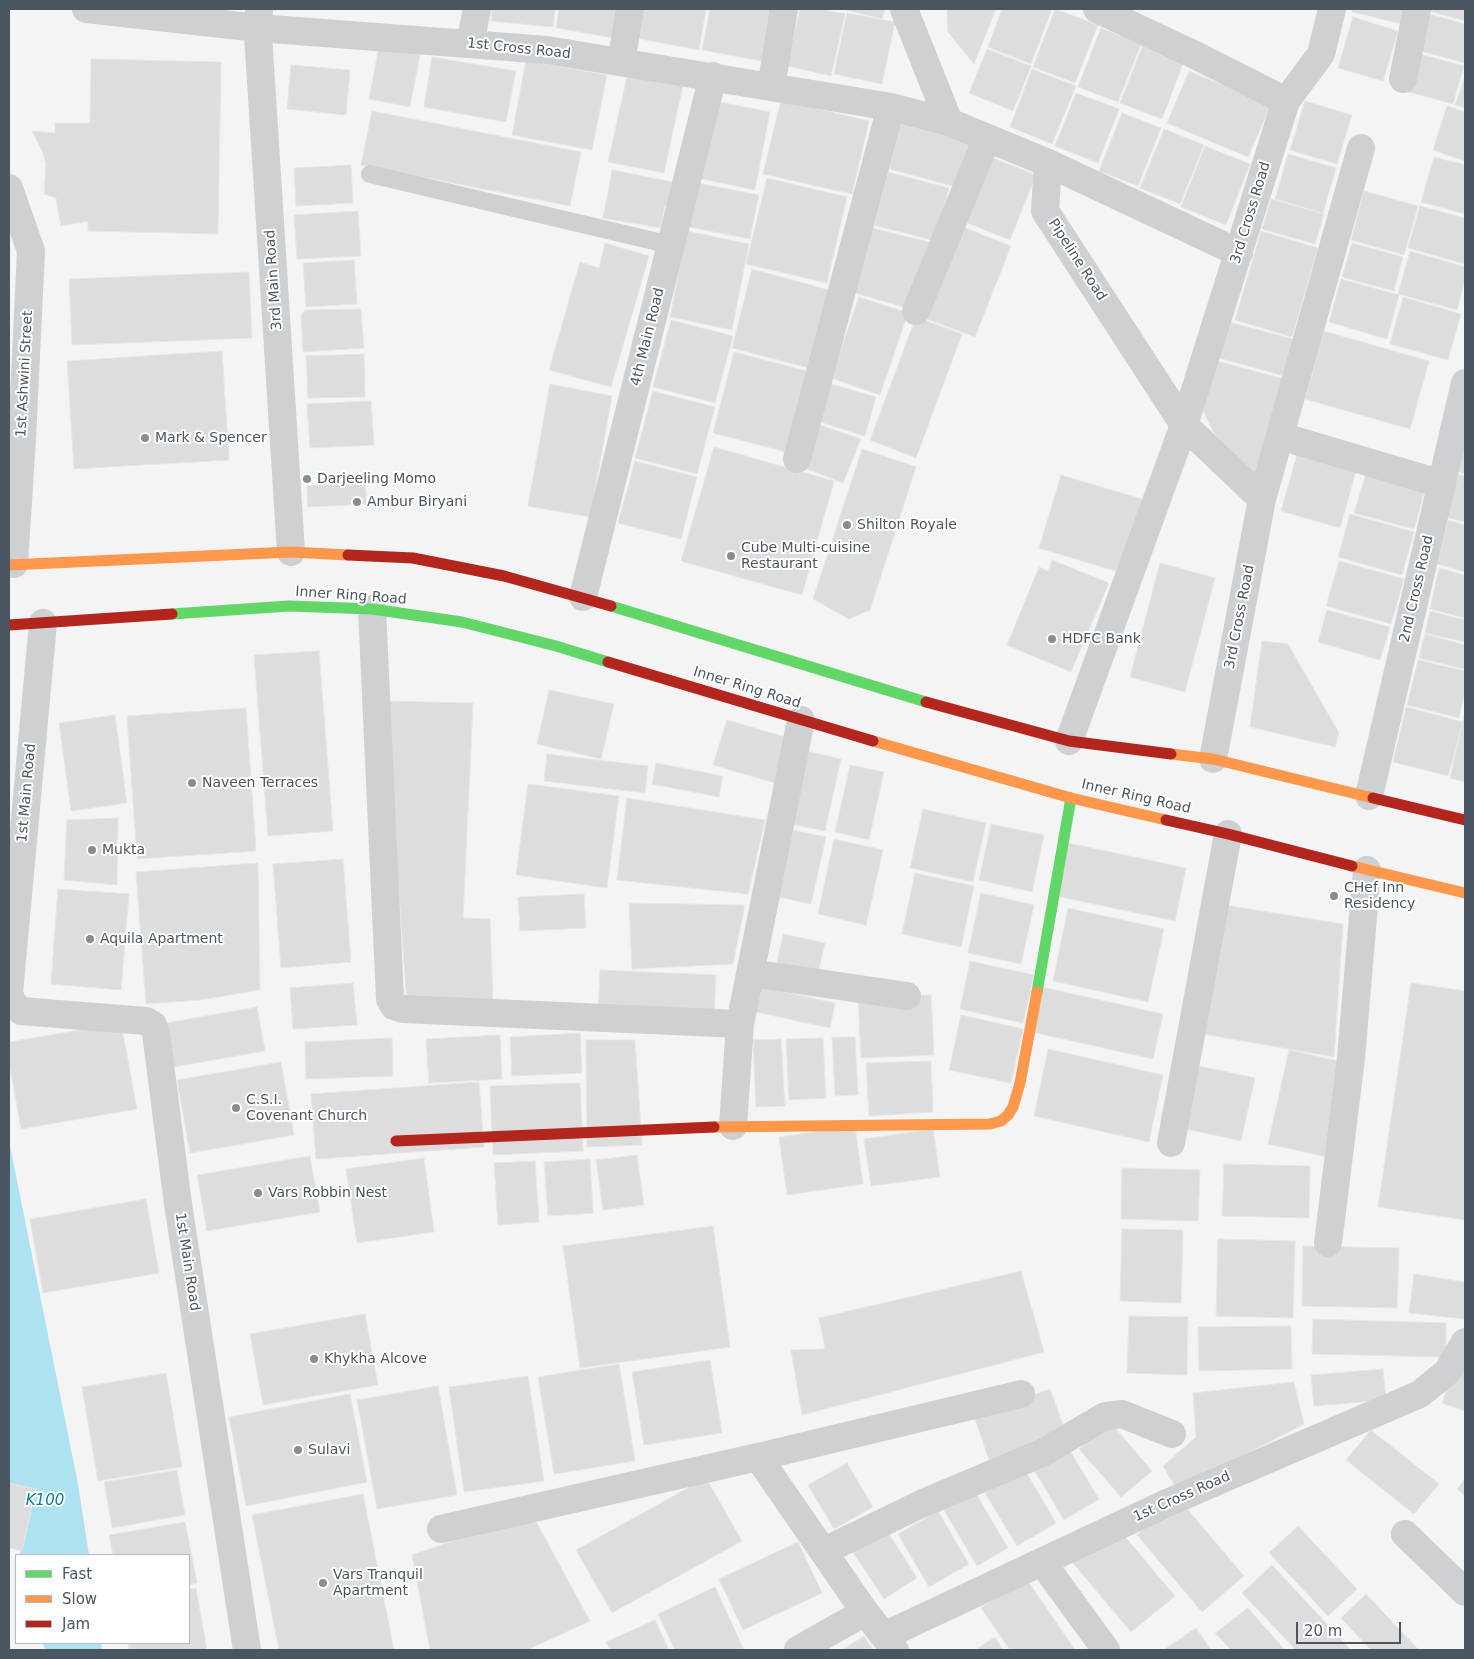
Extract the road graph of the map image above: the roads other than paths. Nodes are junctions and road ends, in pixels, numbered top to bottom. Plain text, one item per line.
1 (86, 9) edge
2 (477, 9) edge
3 (630, 9) edge
4 (784, 9) edge
5 (904, 9) edge
6 (1097, 9) edge
7 (1332, 9) edge
8 (1417, 9) edge
9 (259, 18) edge
10 (470, 44) junction
11 (621, 62) junction
12 (713, 76) junction
13 (1403, 79) dead end
14 (771, 87) junction
15 (1286, 101) junction
16 (891, 107) junction
17 (948, 122) junction
18 (987, 138) junction
19 (1361, 148) dead end
20 (1048, 163) junction
21 (370, 174) dead end
22 (9, 188) edge
23 (671, 244) junction
24 (1239, 253) junction
25 (916, 311) dead end
26 (1465, 382) edge
27 (1184, 425) junction
28 (1280, 436) junction
29 (797, 460) dead end
30 (1442, 484) junction
31 (1262, 499) junction
32 (291, 552) junction
33 (11, 564) edge
34 (583, 597) junction
35 (372, 609) junction
36 (43, 623) junction
37 (9, 625) edge
38 (801, 720) junction
39 (1069, 741) junction
40 (1213, 759) junction
41 (1369, 796) junction
42 (1071, 798) junction
43 (1465, 820) edge
44 (1228, 834) junction
45 (1367, 870) junction
46 (1465, 892) edge
47 (751, 973) junction
48 (9, 994) edge
49 (907, 996) dead end
50 (740, 1024) junction
51 (733, 1126) junction
52 (396, 1141) dead end
53 (1172, 1142) dead end
54 (1328, 1243) dead end
55 (1465, 1342) edge
56 (1021, 1394) dead end
57 (1172, 1434) dead end
58 (758, 1457) junction
59 (441, 1529) dead end
60 (1405, 1534) dead end
61 (824, 1551) junction
62 (1042, 1562) junction
63 (1465, 1592) edge
64 (865, 1612) junction
65 (890, 1643) edge
66 (247, 1650) edge
67 (798, 1650) edge
68 (1106, 1650) edge

1 - 9 street, 1st Cross Road
2 - 10 street
3 - 11 street
4 - 14 street
5 - 17 street
6 - 15 street
7 - 15 street, 3rd Cross Road
8 - 13 street
9 - 10 street, 1st Cross Road
9 - 32 street, 3rd Main Road
10 - 11 street, 1st Cross Road
11 - 12 street, 1st Cross Road
12 - 14 street, 1st Cross Road
12 - 23 street, 4th Main Road
14 - 16 street, 1st Cross Road
15 - 24 street, 3rd Cross Road
16 - 17 street, 1st Cross Road
16 - 29 street
17 - 18 street
18 - 20 street
18 - 25 street
19 - 28 street, 3rd Cross Road
20 - 24 street
20 - 27 street, Pipeline Road
21 - 23 lane
22 - 33 street, 1st Ashwini Street
23 - 34 street, 4th Main Road
24 - 27 street, 3rd Cross Road
26 - 30 street, 2nd Cross Road
27 - 31 street, Pipeline Road
27 - 39 street, 3rd Cross Road
28 - 30 street
28 - 31 street, 3rd Cross Road
30 - 41 street, 2nd Cross Road
31 - 40 street, 3rd Cross Road
32 - 33 main road
32 - 34 main road
34 - 39 main road
35 - 36 main road, Inner Ring Road
35 - 38 main road, Inner Ring Road
35 - 50 street
36 - 37 main road, Inner Ring Road
36 - 48 street, 1st Main Road
38 - 42 main road, Inner Ring Road
38 - 47 street
39 - 40 main road
40 - 41 main road
41 - 43 main road
42 - 44 main road, Inner Ring Road
42 - 51 main road
44 - 45 main road, Inner Ring Road
44 - 53 street
45 - 46 main road, Inner Ring Road
45 - 54 street
47 - 49 street
47 - 50 street
48 - 66 street, 1st Main Road
50 - 51 street
51 - 52 main road
55 - 62 street, 1st Cross Road
56 - 58 street
57 - 61 street
58 - 59 street
58 - 61 street
60 - 63 street
61 - 64 street
62 - 65 street, 1st Cross Road
62 - 68 street
64 - 65 street
64 - 67 street

